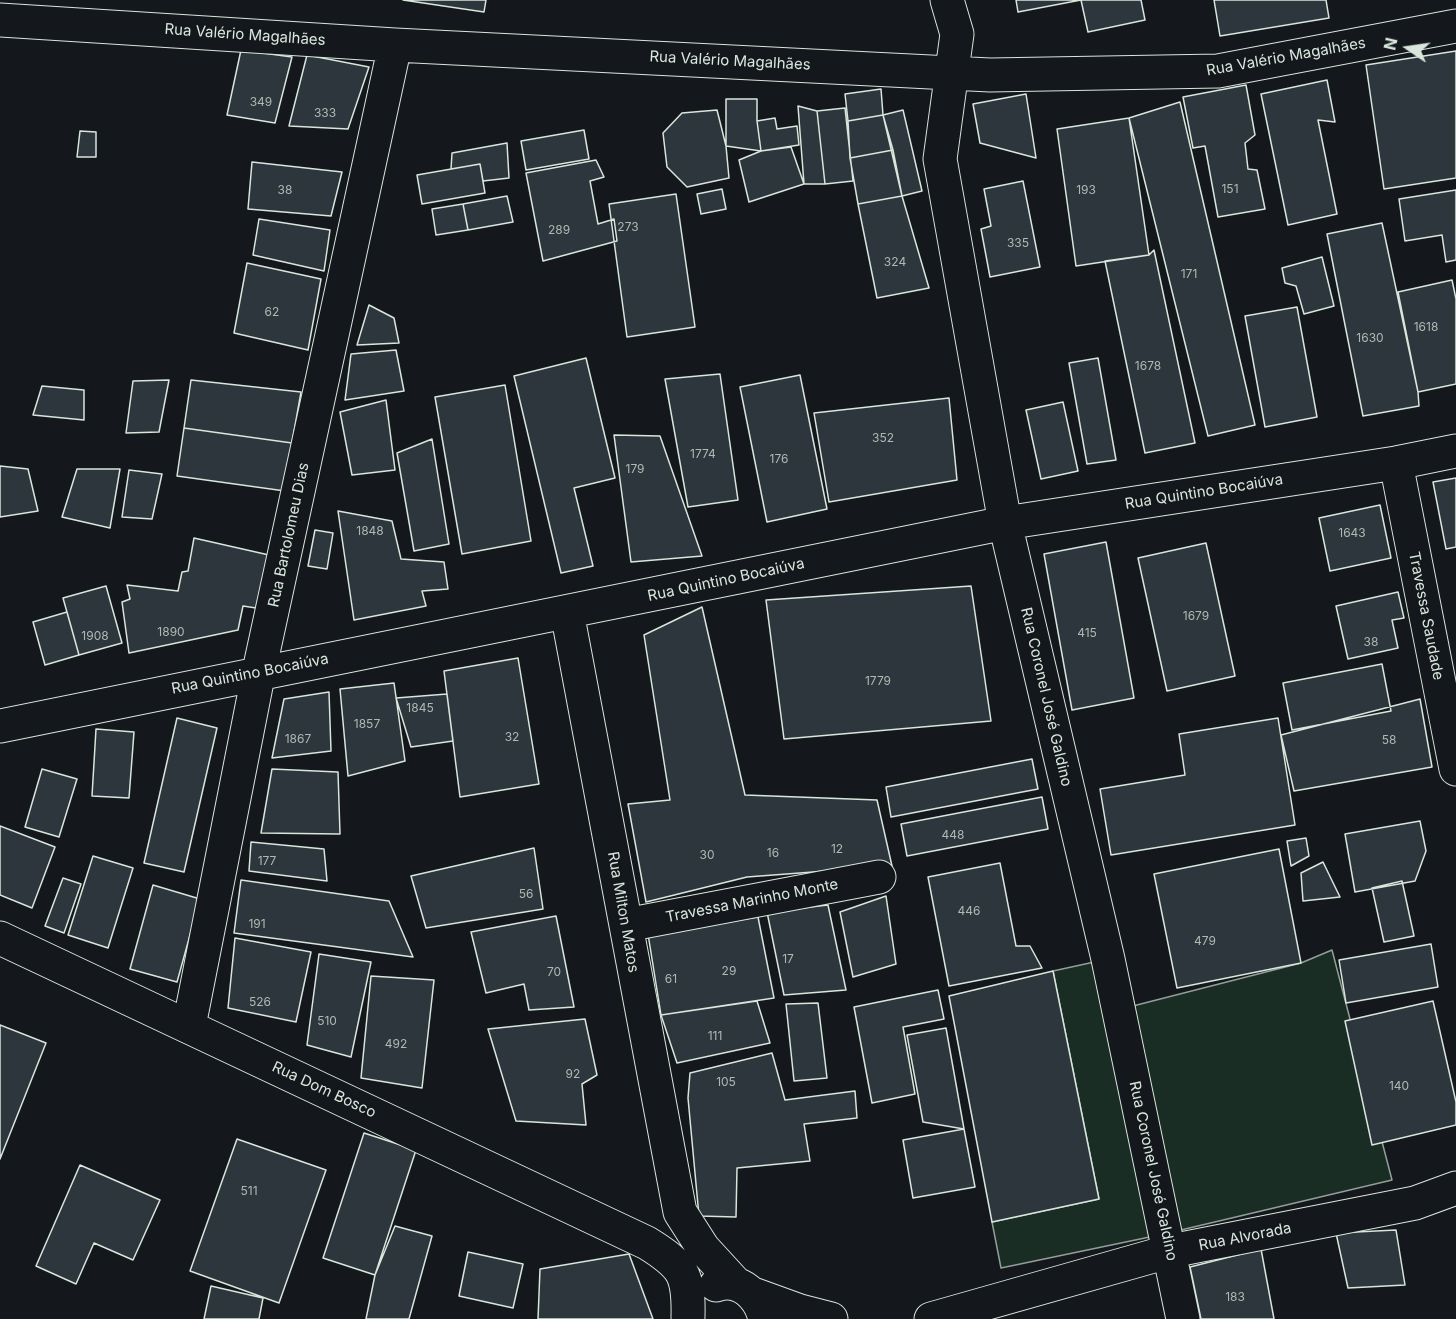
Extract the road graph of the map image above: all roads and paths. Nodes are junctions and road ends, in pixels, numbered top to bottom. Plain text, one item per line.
1 (947, 0) edge
2 (0, 20) edge
3 (1456, 26) edge
4 (395, 45) junction
5 (952, 72) junction
6 (1456, 451) edge
7 (1396, 463) junction
8 (1005, 523) junction
9 (567, 612) junction
10 (259, 671) junction
11 (0, 726) edge
12 (1456, 769) edge
13 (879, 877) dead end
14 (626, 925) junction
15 (0, 938) edge
16 (189, 1026) junction
17 (1456, 1188) edge
18 (666, 1230) junction
19 (1171, 1251) junction
20 (751, 1299) edge
21 (688, 1318) edge
22 (831, 1319) edge
23 (931, 1319) edge
24 (1183, 1319) edge

1 - 5 street, Rua Coronel José Galdino
2 - 4 street, Rua Valério Magalhães
3 - 5 street, Rua Valério Magalhães
4 - 5 street, Rua Valério Magalhães
4 - 10 street, Rua Bartolomeu Dias
5 - 8 street, Rua Coronel José Galdino
6 - 7 street, Rua Quintino Bocaiúva
7 - 8 street, Rua Quintino Bocaiúva
7 - 12 street, Travessa Saudade
8 - 9 street, Rua Quintino Bocaiúva
8 - 19 street, Rua Coronel José Galdino
9 - 10 street, Rua Quintino Bocaiúva
9 - 14 street, Rua Milton Matos
10 - 11 street, Rua Quintino Bocaiúva
10 - 16 street, Rua Bartolomeu Dias
13 - 14 street, Travessa Marinho Monte
14 - 18 street, Rua Milton Matos
15 - 16 street, Rua Dom Bosco
16 - 18 street, Rua Dom Bosco
17 - 19 street, Rua Alvorada
18 - 20 street, Rua Milton Matos
18 - 21 street, Rua Dom Bosco
19 - 23 street, Rua Alvorada
19 - 24 street, Rua Coronel José Galdino
20 - 21 street
20 - 22 street

